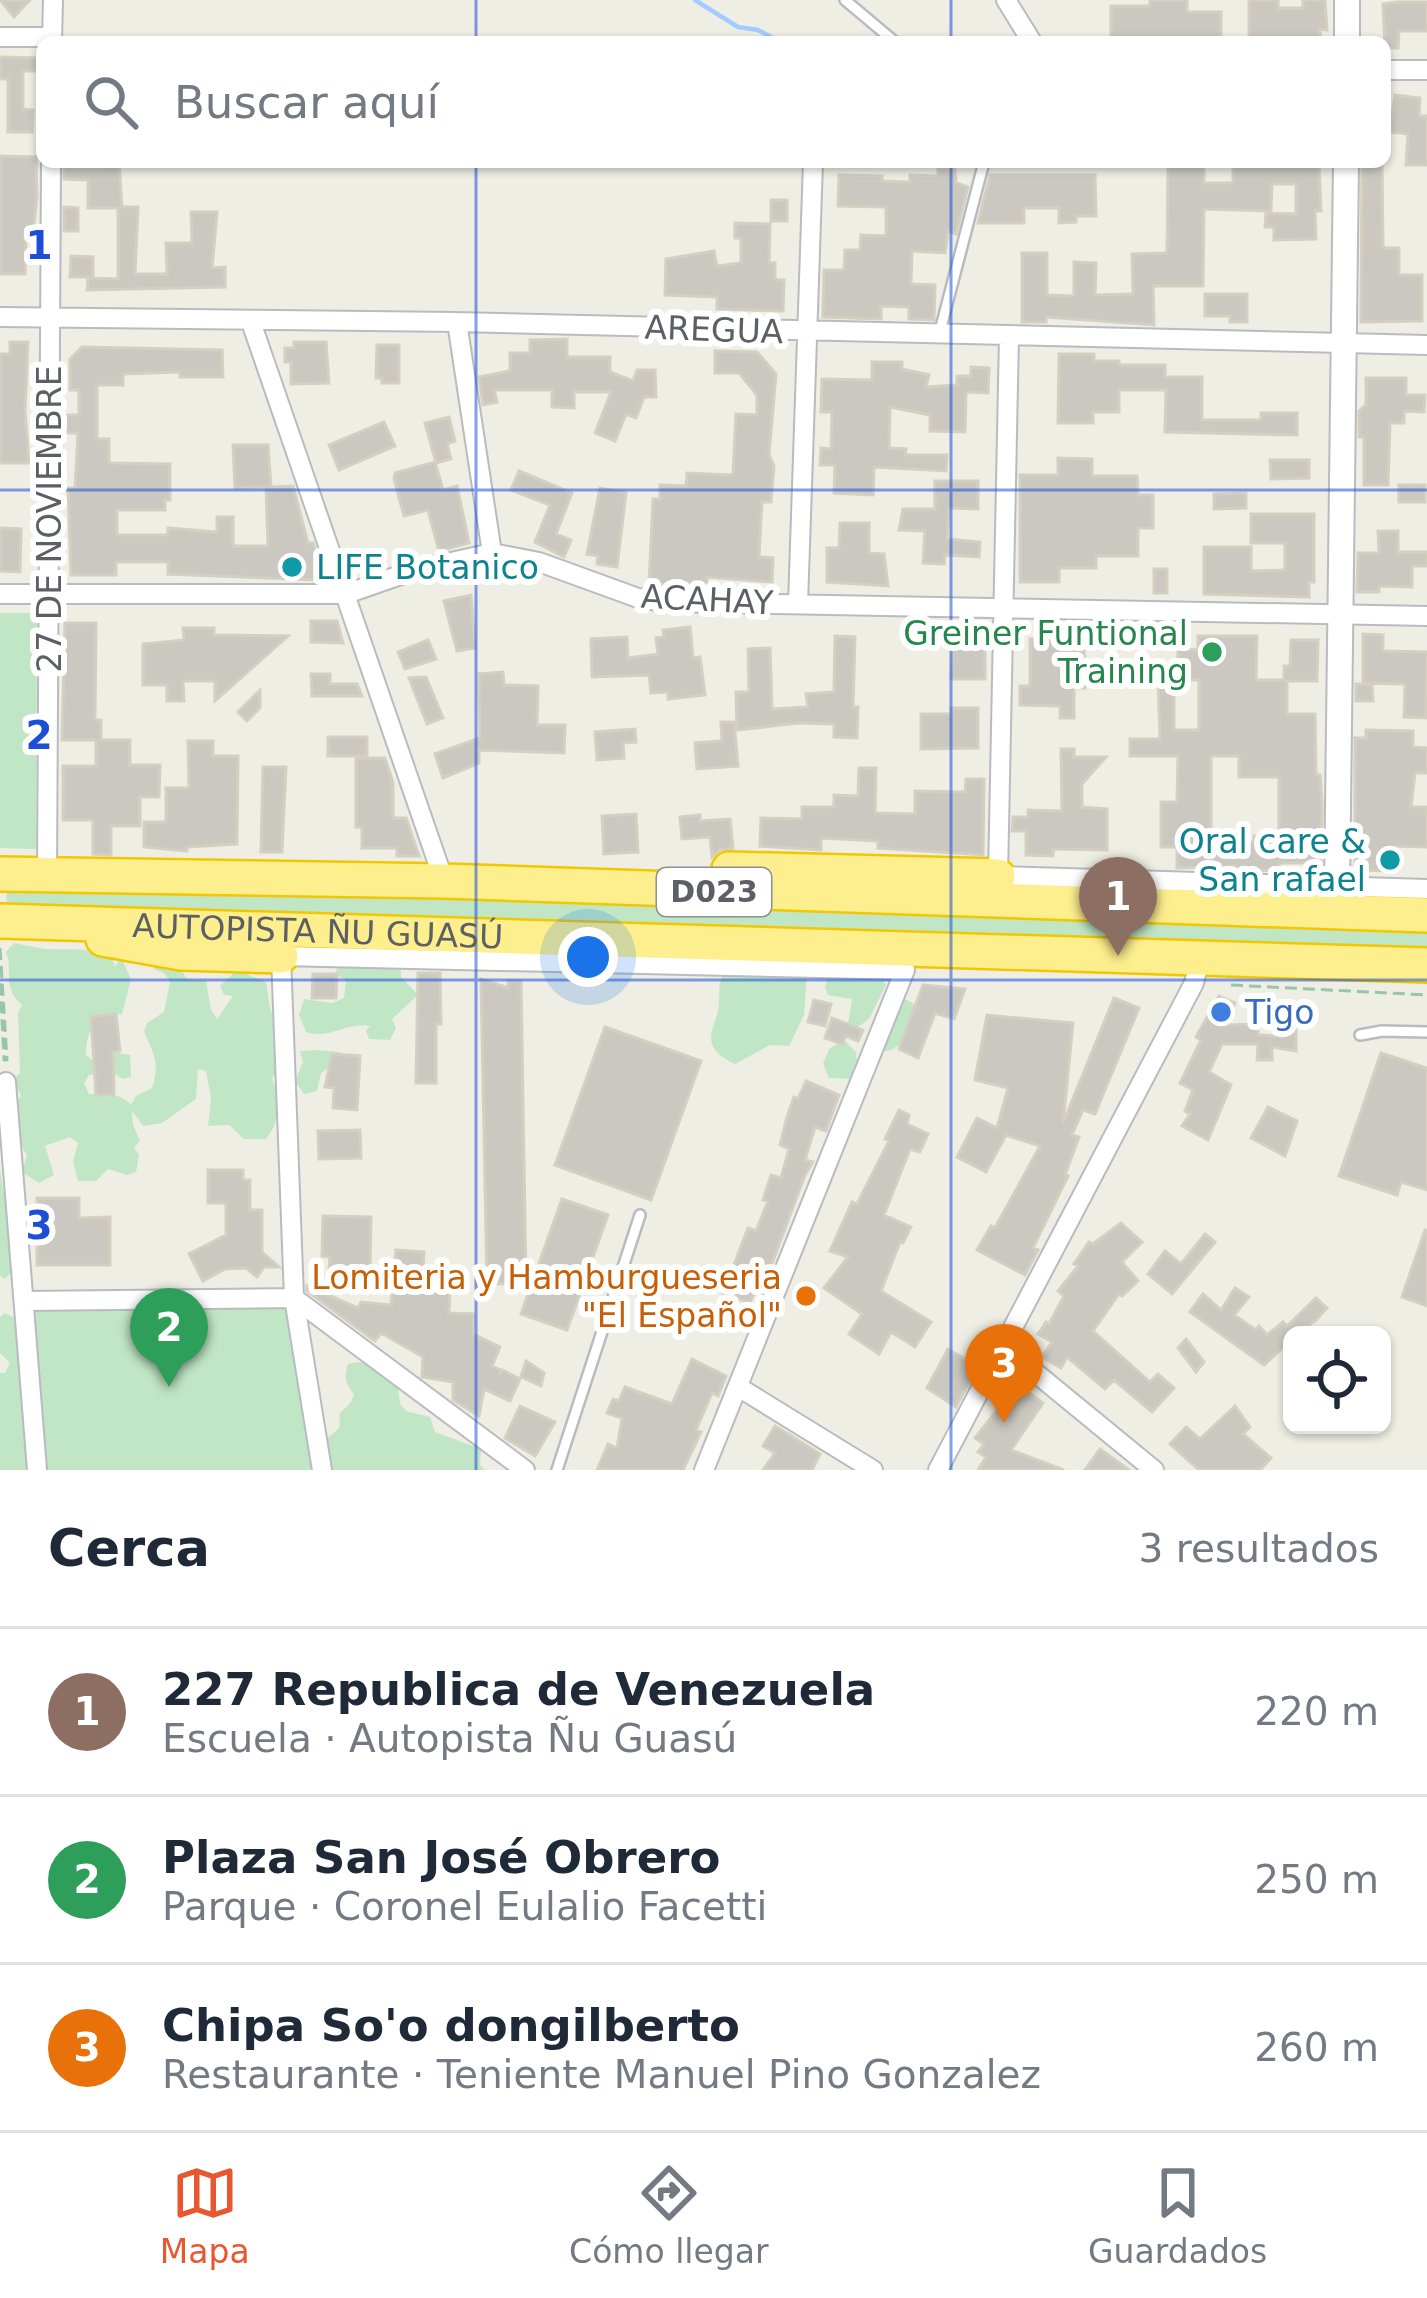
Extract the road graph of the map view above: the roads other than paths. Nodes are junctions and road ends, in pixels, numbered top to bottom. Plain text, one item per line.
1 (53, 0) edge
2 (845, 0) edge
3 (1006, 0) edge
4 (1347, 0) edge
5 (52, 36) edge
6 (888, 36) edge
7 (1028, 36) edge
8 (1347, 36) edge
9 (0, 37) edge
10 (36, 39) edge
11 (1391, 70) edge
12 (1427, 70) edge
13 (51, 168) edge
14 (813, 168) edge
15 (982, 168) edge
16 (1346, 168) edge
17 (0, 317) edge
18 (50, 319) junction
19 (251, 322) junction
20 (457, 322) junction
21 (806, 332) junction
22 (940, 334) junction
23 (1009, 334) junction
24 (1346, 344) junction
25 (1427, 345) edge
26 (492, 553) junction
27 (0, 594) edge
28 (48, 594) junction
29 (346, 594) junction
30 (798, 604) junction
31 (1000, 607) junction
32 (1343, 615) junction
33 (1427, 616) edge
34 (0, 874) edge
35 (47, 875) junction
36 (998, 876) junction
37 (444, 881) junction
38 (493, 884) junction
39 (1337, 887) junction
40 (1427, 889) edge
41 (1088, 905) junction
42 (1427, 915) edge
43 (12, 922) edge
44 (281, 956) junction
45 (1153, 956) junction
46 (1427, 965) edge
47 (1201, 966) junction
48 (904, 970) junction
49 (1427, 986) edge
50 (1427, 1032) edge
51 (1360, 1035) dead end
52 (6, 1082) dead end
53 (640, 1215) dead end
54 (294, 1298) junction
55 (24, 1301) junction
56 (1004, 1347) junction
57 (740, 1388) junction
58 (37, 1470) edge
59 (322, 1470) edge
60 (525, 1470) edge
61 (557, 1470) edge
62 (704, 1470) edge
63 (873, 1470) edge
64 (938, 1470) edge
65 (1154, 1470) edge

1 - 5 street
2 - 6 lane
3 - 7 street
4 - 8 street
9 - 10 street
11 - 12 street
13 - 18 street, 27 DE NOVIEMBRE
14 - 21 street
15 - 22 lane
16 - 24 street
17 - 18 street, AREGUA
18 - 19 street, AREGUA
18 - 28 street, 27 DE NOVIEMBRE
19 - 20 street, AREGUA
19 - 29 street
20 - 21 street, AREGUA
20 - 26 street
21 - 22 street, AREGUA
21 - 30 street
22 - 23 street, AREGUA
23 - 24 street, AREGUA
23 - 31 street
24 - 25 street, AREGUA
24 - 32 street
26 - 29 street, ACAHAY
26 - 30 street, ACAHAY
27 - 28 street, ACAHAY
28 - 29 street, ACAHAY
28 - 35 street, 27 DE NOVIEMBRE
29 - 37 street
30 - 31 street, ACAHAY
31 - 32 street, ACAHAY
31 - 36 street
32 - 33 street, ACAHAY
32 - 39 street
34 - 35 highway, AUTOPISTA ÑU GUASÚ / D023
35 - 37 highway, AUTOPISTA ÑU GUASÚ / D023
36 - 38 highway
36 - 39 street
37 - 38 highway, AUTOPISTA ÑU GUASÚ / D023
38 - 41 highway, AUTOPISTA ÑU GUASÚ / D023
39 - 40 street
39 - 41 highway
41 - 42 highway, AUTOPISTA ÑU GUASÚ / D023
43 - 44 highway
43 - 45 highway, AUTOPISTA ÑU GUASÚ / D023
44 - 48 street
44 - 54 street
45 - 47 highway, AUTOPISTA ÑU GUASÚ / D023
45 - 48 highway
46 - 47 highway, AUTOPISTA ÑU GUASÚ / D023
47 - 49 highway
47 - 56 street
48 - 57 street
50 - 51 lane
52 - 55 street
53 - 61 lane
54 - 55 street
54 - 59 street
54 - 60 street
55 - 58 street
56 - 64 street
56 - 65 street
57 - 62 street
57 - 63 street

